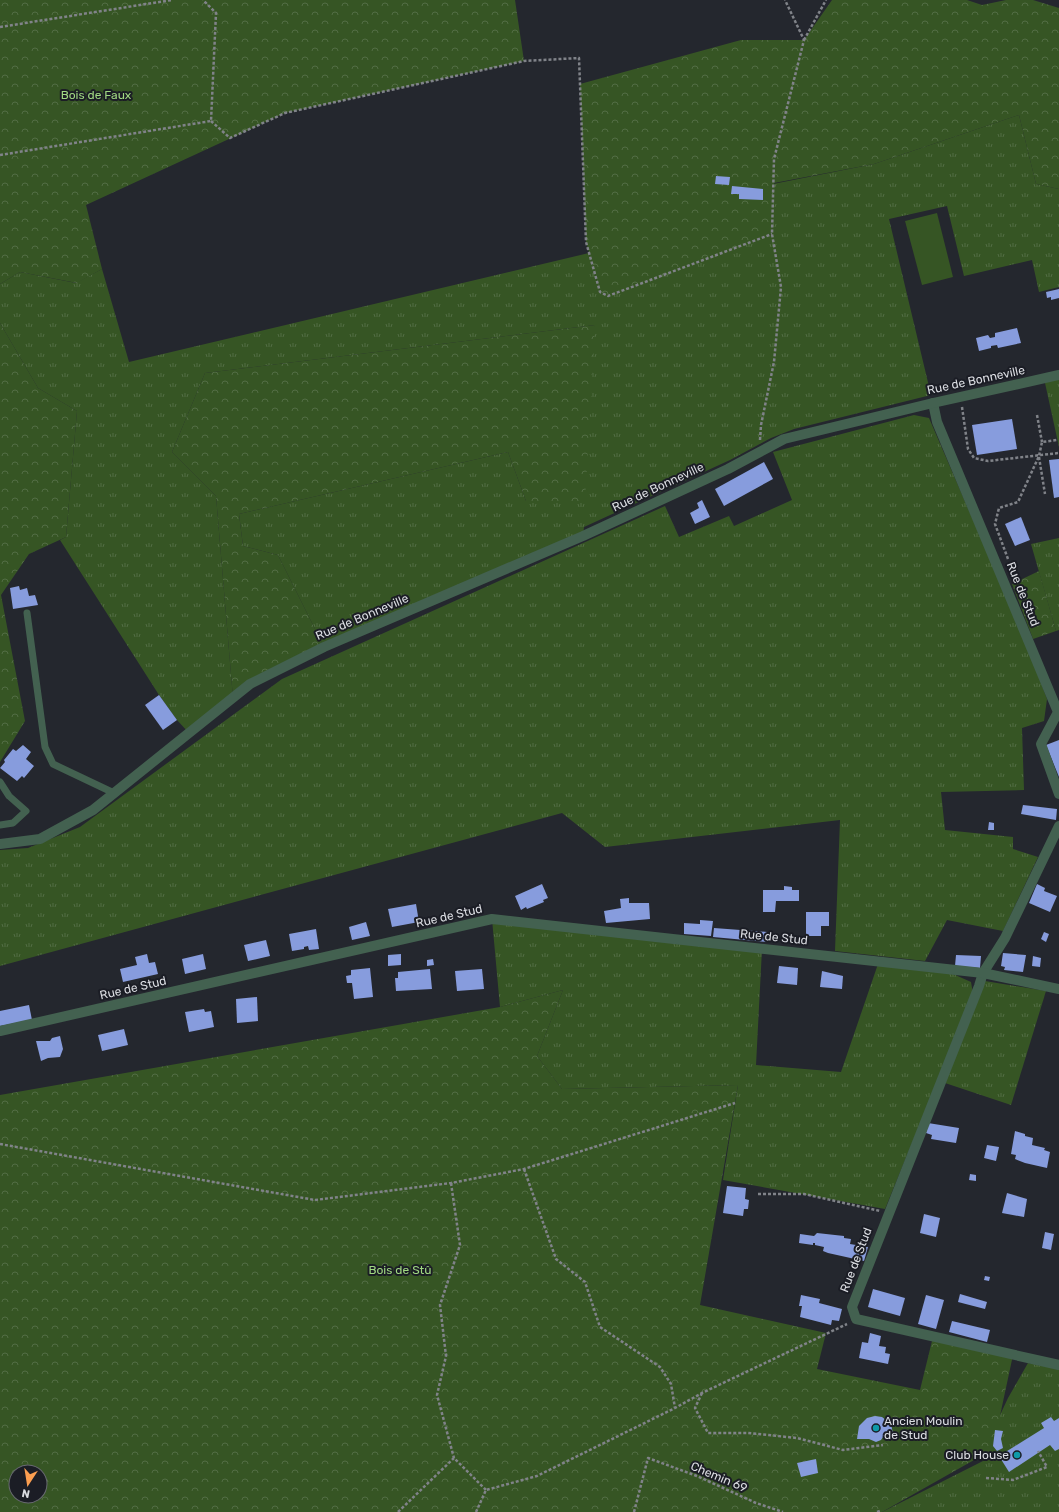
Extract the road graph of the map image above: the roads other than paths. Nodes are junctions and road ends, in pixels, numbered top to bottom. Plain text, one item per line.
1 (1059, 375) edge
2 (933, 403) junction
3 (27, 613) dead end
4 (0, 782) edge
5 (114, 793) junction
6 (1059, 794) edge
7 (0, 825) edge
8 (1059, 826) edge
9 (0, 844) edge
10 (983, 973) junction
11 (1059, 989) edge
12 (0, 1031) edge
13 (1059, 1365) edge

1 - 2 street, Rue de Bonneville
2 - 5 street, Rue de Bonneville
2 - 6 street, Rue de Stud
3 - 5 lane
4 - 7 lane
5 - 9 street, Rue de Bonneville
8 - 10 street, Rue de Stud
10 - 11 street, Rue de Stud
10 - 12 street, Rue de Stud
10 - 13 street, Rue de Stud

